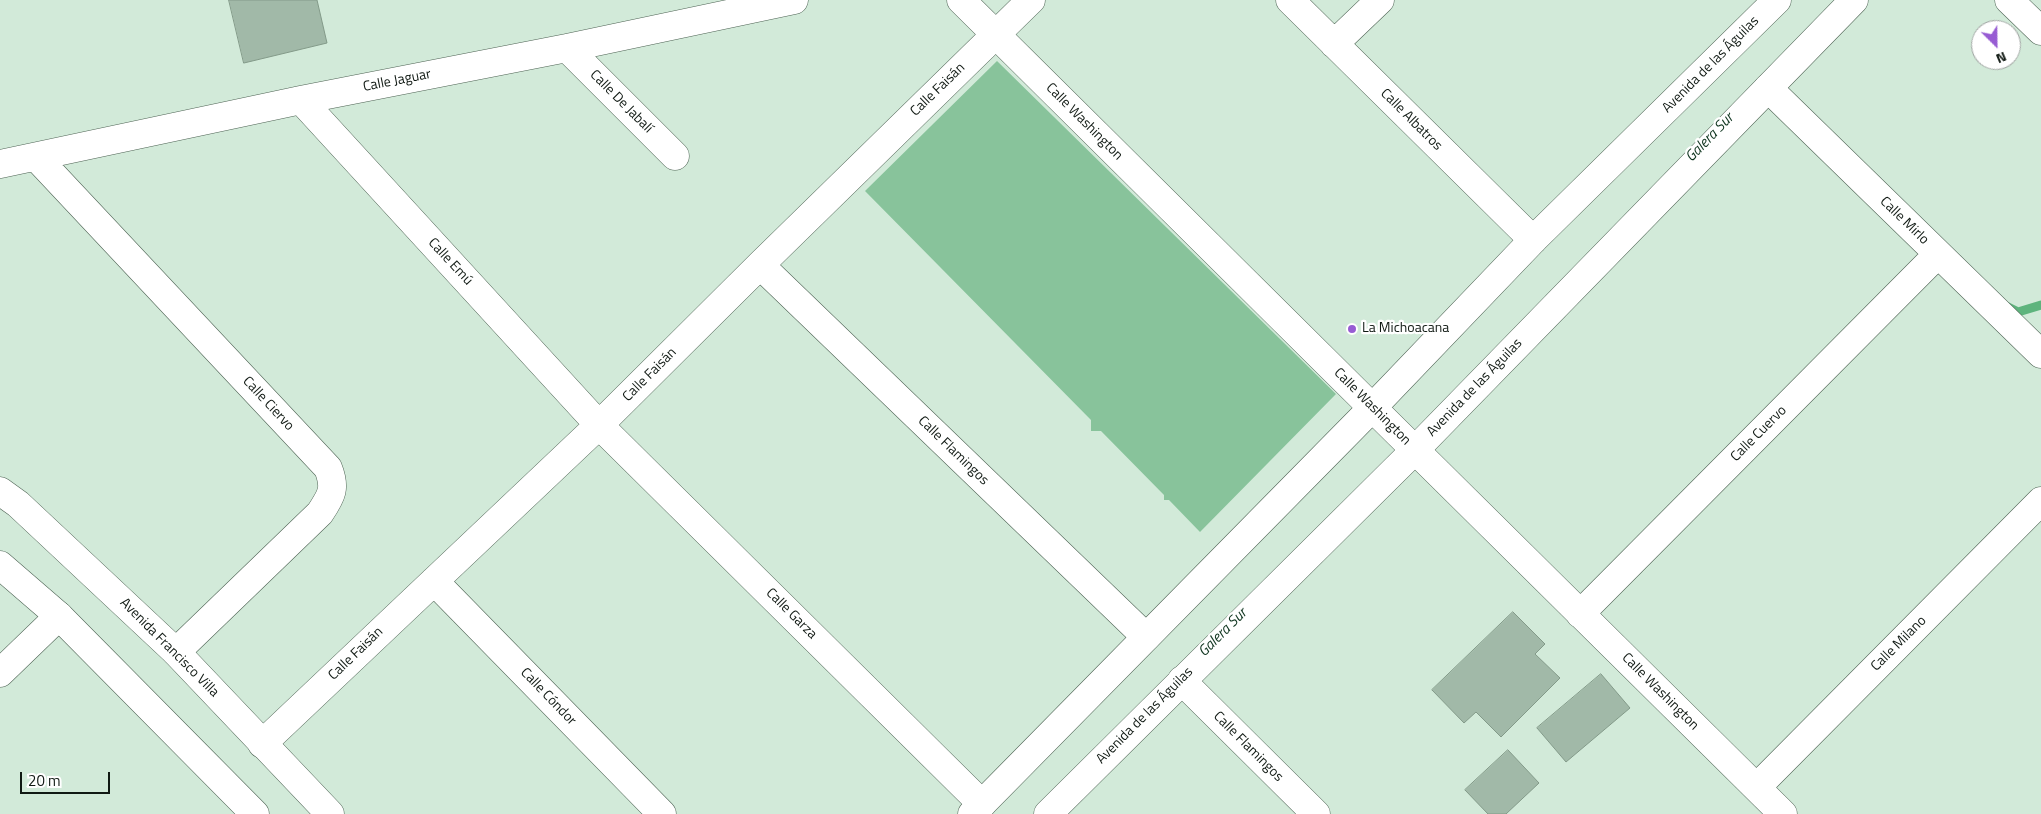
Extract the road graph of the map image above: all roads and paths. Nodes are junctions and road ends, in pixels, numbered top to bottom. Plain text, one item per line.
1 (794, 0) edge
2 (961, 0) edge
3 (1032, 0) edge
4 (1290, 0) edge
5 (1380, 0) edge
6 (1777, 0) edge
7 (1854, 0) edge
8 (2009, 0) edge
9 (2041, 31) edge
10 (995, 34) junction
11 (1334, 44) junction
12 (567, 48) junction
13 (1768, 88) junction
14 (300, 100) junction
15 (675, 156) dead end
16 (37, 158) junction
17 (0, 164) edge
18 (1533, 240) junction
19 (1938, 254) junction
20 (760, 265) junction
21 (2039, 348) edge
22 (1373, 408) junction
23 (600, 425) junction
24 (1415, 450) junction
25 (0, 491) edge
26 (2041, 501) edge
27 (0, 565) edge
28 (434, 581) junction
29 (1580, 614) junction
30 (59, 616) junction
31 (1146, 637) junction
32 (176, 652) junction
33 (0, 673) edge
34 (1182, 680) junction
35 (262, 744) junction
36 (1757, 787) junction
37 (977, 809) edge
38 (255, 814) edge
39 (330, 814) edge
40 (662, 814) edge
41 (1048, 814) edge
42 (1316, 814) edge
43 (1784, 814) edge

1 - 12 street, Calle Jaguar
2 - 10 street, Calle Washington
3 - 10 street, Calle Faisán
4 - 11 street, Calle Albatros
5 - 11 street
6 - 18 street, Avenida de las Águilas
7 - 13 street, Avenida de las Águilas
8 - 9 street
10 - 20 street, Calle Faisán
10 - 22 street, Calle Washington
11 - 18 street, Calle Albatros
12 - 14 street, Calle Jaguar
12 - 15 street, Calle De Jabalí
13 - 19 street, Calle Mirlo
13 - 24 street, Avenida de las Águilas
14 - 16 street, Calle Jaguar
14 - 23 street, Calle Emú
16 - 17 street, Calle Jaguar
16 - 32 street, Calle Ciervo
18 - 22 street, Avenida de las Águilas
19 - 21 street, Calle Mirlo
19 - 29 street, Calle Cuervo
20 - 23 street, Calle Faisán
20 - 31 street, Calle Flamingos
22 - 24 street, Calle Washington
22 - 31 street, Avenida de las Águilas
23 - 28 street, Calle Faisán
23 - 37 street, Calle Garza
24 - 29 street, Calle Washington
24 - 34 street, Avenida de las Águilas
25 - 32 street, Avenida Francisco Villa
26 - 36 street, Calle Milano
27 - 30 street
28 - 35 street, Calle Faisán
28 - 40 street, Calle Cóndor
29 - 36 street, Calle Washington
30 - 33 street
30 - 38 street
31 - 37 street, Avenida de las Águilas
32 - 35 street, Avenida Francisco Villa
34 - 41 street, Avenida de las Águilas
34 - 42 street, Calle Flamingos
35 - 39 street, Avenida Francisco Villa
36 - 43 street, Calle Washington

